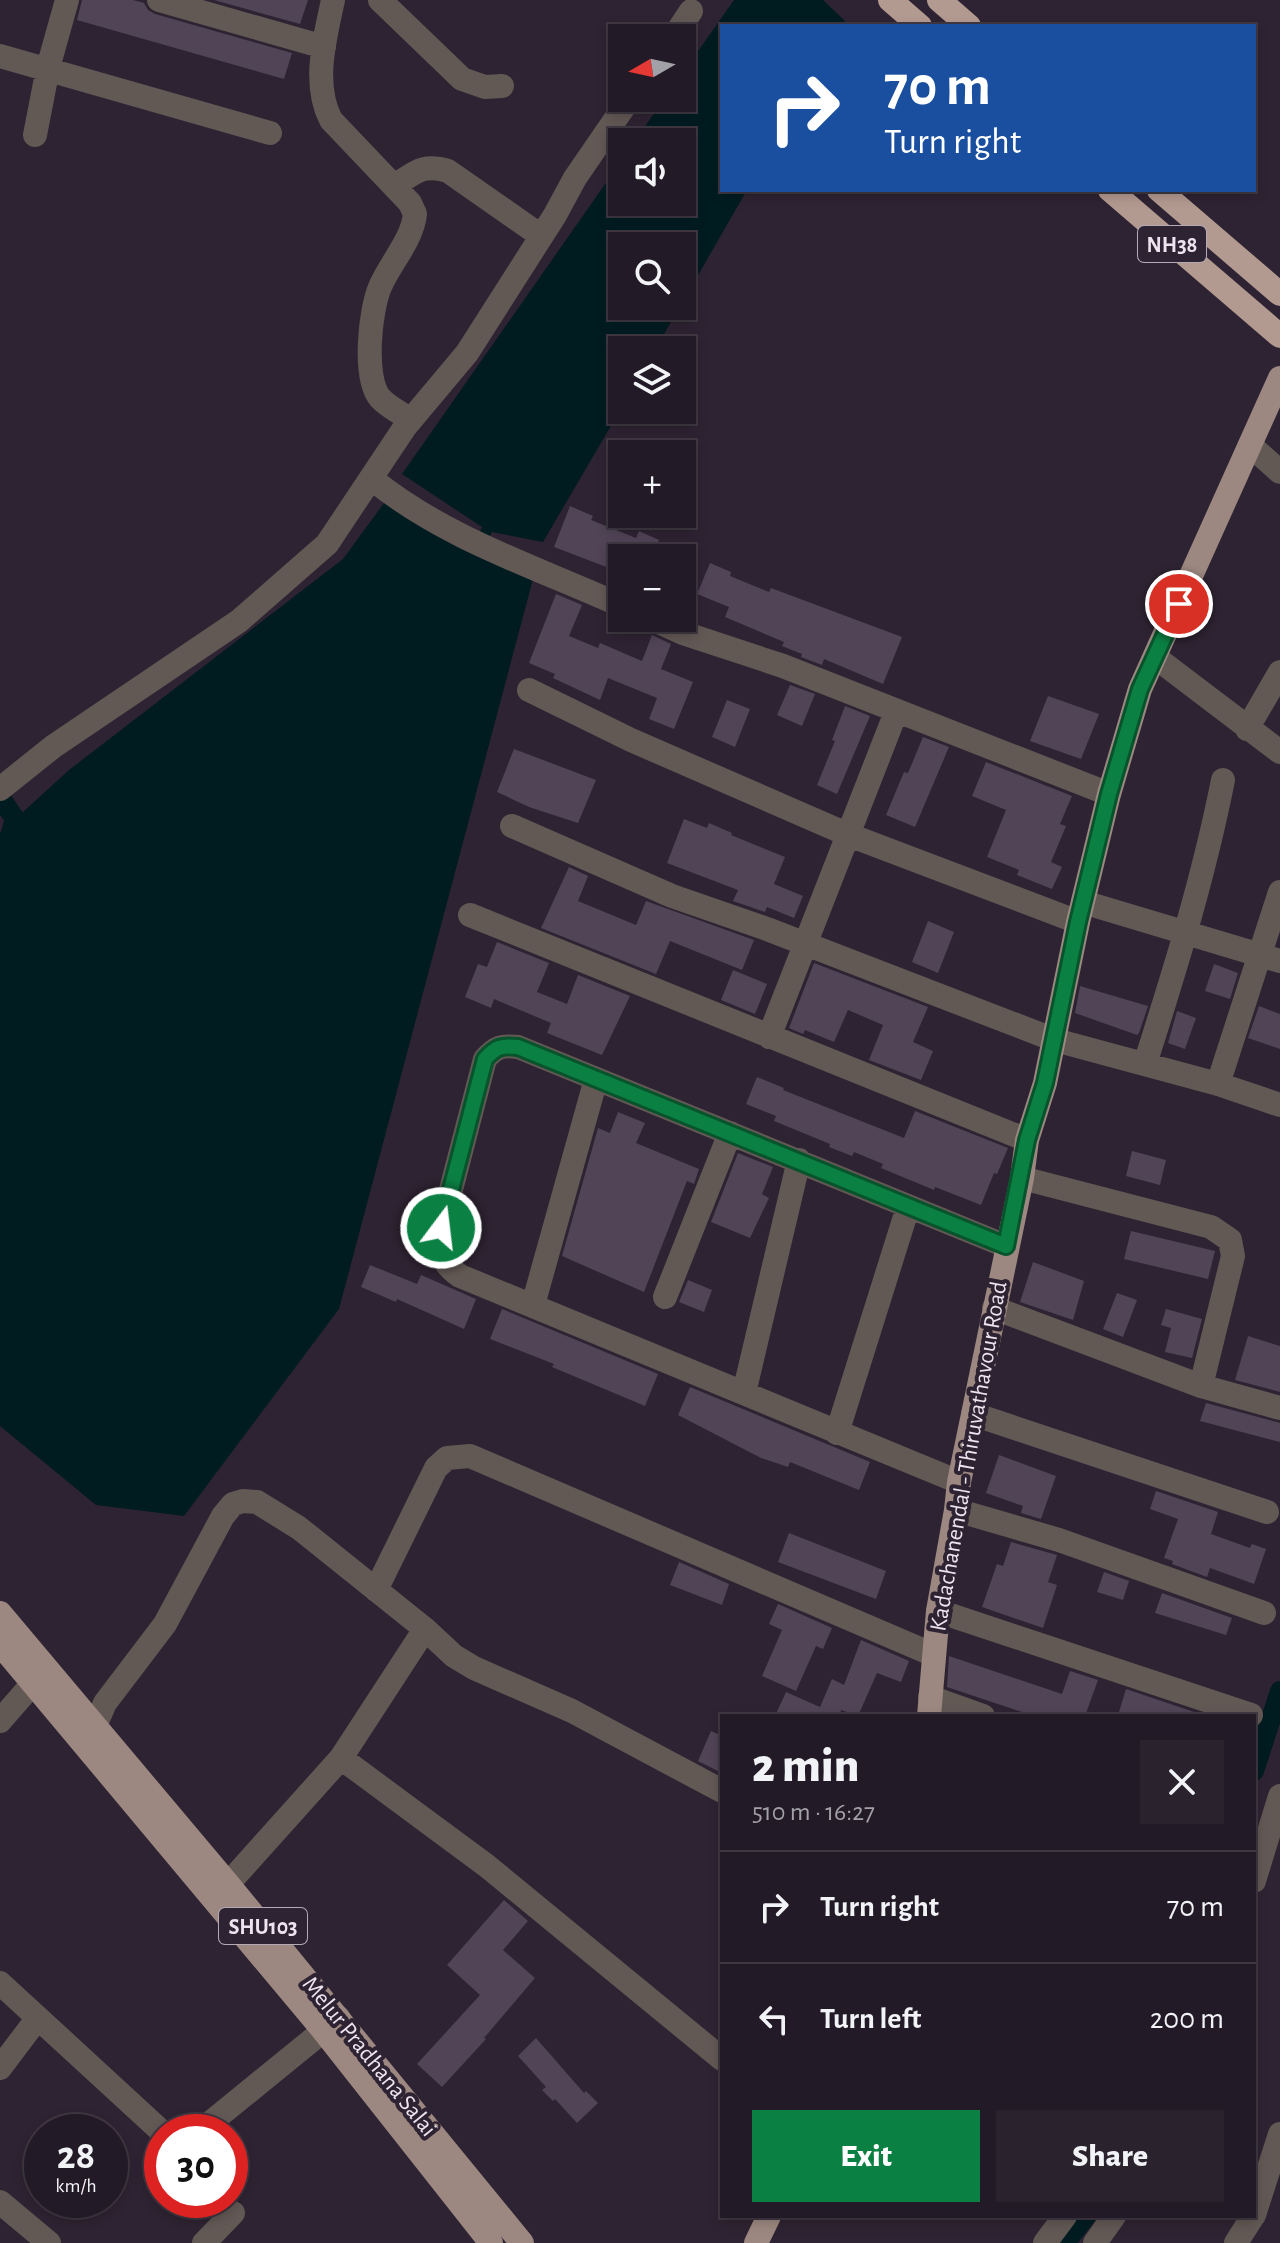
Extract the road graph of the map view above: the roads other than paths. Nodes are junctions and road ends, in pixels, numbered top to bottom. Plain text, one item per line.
1 (67, 0) edge
2 (159, 0) edge
3 (333, 0) edge
4 (380, 0) edge
5 (890, 0) edge
6 (939, 0) edge
7 (691, 11) dead end
8 (682, 24) edge
9 (918, 24) edge
10 (967, 24) edge
11 (324, 47) junction
12 (0, 56) edge
13 (48, 68) junction
14 (502, 86) dead end
15 (620, 112) edge
16 (270, 133) dead end
17 (35, 135) dead end
18 (394, 186) junction
19 (1112, 192) edge
20 (1161, 192) edge
21 (541, 236) junction
22 (1280, 294) edge
23 (1280, 336) edge
24 (1280, 378) edge
25 (411, 420) junction
26 (1250, 445) junction
27 (1280, 472) edge
28 (372, 479) junction
29 (608, 600) edge
30 (681, 632) edge
31 (1155, 657) junction
32 (1280, 672) edge
33 (529, 690) dead end
34 (896, 712) junction
35 (1247, 729) junction
36 (1280, 752) edge
37 (1223, 780) dead end
38 (0, 789) edge
39 (1109, 794) junction
40 (512, 826) dead end
41 (849, 835) junction
42 (1280, 892) edge
43 (1080, 912) junction
44 (470, 915) dead end
45 (1186, 934) junction
46 (804, 944) junction
47 (1270, 958) edge
48 (769, 1037) junction
49 (1055, 1040) junction
50 (1145, 1064) junction
51 (596, 1079) junction
52 (1218, 1084) junction
53 (1280, 1105) edge
54 (730, 1133) junction
55 (1027, 1140) junction
56 (799, 1160) junction
57 (1022, 1178) junction
58 (908, 1207) junction
59 (1006, 1246) junction
60 (665, 1297) dead end
61 (533, 1305) junction
62 (994, 1308) junction
63 (1201, 1386) junction
64 (744, 1393) junction
65 (1280, 1408) edge
66 (973, 1414) junction
67 (837, 1433) junction
68 (959, 1482) junction
69 (956, 1510) junction
70 (1267, 1512) dead end
71 (376, 1590) junction
72 (938, 1611) junction
73 (0, 1613) edge
74 (1264, 1613) dead end
75 (425, 1629) junction
76 (0, 1644) edge
77 (934, 1655) junction
78 (34, 1682) junction
79 (929, 1706) edge
80 (972, 1714) edge
81 (1248, 1714) edge
82 (0, 1721) edge
83 (95, 1726) junction
84 (341, 1758) junction
85 (720, 1790) edge
86 (1280, 1796) edge
87 (1256, 1874) edge
88 (228, 1884) junction
89 (0, 1983) edge
90 (37, 2019) junction
91 (331, 2024) junction
92 (720, 2057) edge
93 (0, 2068) edge
94 (221, 2114) edge
95 (144, 2116) edge
96 (1280, 2134) edge
97 (0, 2202) edge
98 (1256, 2209) edge
99 (228, 2218) edge
100 (768, 2218) edge
101 (1064, 2218) edge
102 (1113, 2218) edge
103 (1252, 2218) edge
104 (49, 2243) edge
105 (204, 2243) edge
106 (491, 2243) edge
107 (522, 2243) edge
108 (756, 2243) edge
109 (1045, 2243) edge
110 (1095, 2243) edge
111 (1236, 2243) edge

1 - 13 street
2 - 11 street
3 - 11 street
4 - 14 street
5 - 9 highway
6 - 10 highway
7 - 8 street
11 - 18 street
12 - 13 street
13 - 16 street
13 - 17 street
15 - 21 street
18 - 21 street
18 - 25 street
19 - 23 highway, NH38
20 - 22 highway, NH38
21 - 25 street
24 - 26 main road, Kadachanendal - Thiruvathavour Road
25 - 28 street
26 - 27 street
26 - 31 main road, Kadachanendal - Thiruvathavour Road
28 - 29 street
28 - 38 street
30 - 34 street
31 - 35 street
31 - 39 main road, Kadachanendal - Thiruvathavour Road
32 - 35 street
33 - 41 street
34 - 39 street
34 - 41 street
35 - 36 street
37 - 45 street
39 - 43 main road, Kadachanendal - Thiruvathavour Road
40 - 46 street
41 - 43 street
41 - 46 street
42 - 47 street
43 - 45 street
43 - 49 main road, Kadachanendal - Thiruvathavour Road
44 - 48 street
45 - 47 street
45 - 50 street
46 - 48 street
46 - 49 street
47 - 52 street
48 - 55 street
49 - 50 street
49 - 55 main road, Kadachanendal - Thiruvathavour Road
50 - 52 street
51 - 54 street
51 - 61 street
51 - 61 street
52 - 53 street
54 - 56 street
54 - 60 street
55 - 57 main road, Kadachanendal - Thiruvathavour Road
56 - 58 street
56 - 64 street
57 - 59 main road, Kadachanendal - Thiruvathavour Road
57 - 63 street
58 - 59 street
58 - 67 street
59 - 62 main road, Kadachanendal - Thiruvathavour Road
61 - 64 street
62 - 63 street
62 - 66 main road, Kadachanendal - Thiruvathavour Road
63 - 65 street
64 - 67 street
66 - 68 main road, Kadachanendal - Thiruvathavour Road
66 - 70 street
67 - 68 street
68 - 69 main road, Kadachanendal - Thiruvathavour Road
69 - 72 main road, Kadachanendal - Thiruvathavour Road
69 - 74 street
71 - 75 street
71 - 77 street
71 - 83 street
72 - 77 main road, Kadachanendal - Thiruvathavour Road
72 - 81 street
73 - 83 main road, Melur Pradhana Salai / SHU103
75 - 84 street
75 - 85 street
76 - 78 main road, Melur Pradhana Salai / SHU103
77 - 79 main road, Kadachanendal - Thiruvathavour Road
78 - 82 street
78 - 91 main road, Melur Pradhana Salai / SHU103
79 - 80 street
83 - 88 main road, Melur Pradhana Salai / SHU103
84 - 88 street
84 - 92 street
86 - 87 street
88 - 91 main road, Melur Pradhana Salai / SHU103
89 - 90 street
90 - 93 street
90 - 95 street
91 - 94 street
91 - 106 main road, Melur Pradhana Salai / SHU103
91 - 107 main road, Melur Pradhana Salai / SHU103
96 - 98 street
97 - 104 street
99 - 105 street
100 - 108 main road
101 - 109 street
102 - 110 street
103 - 111 street

